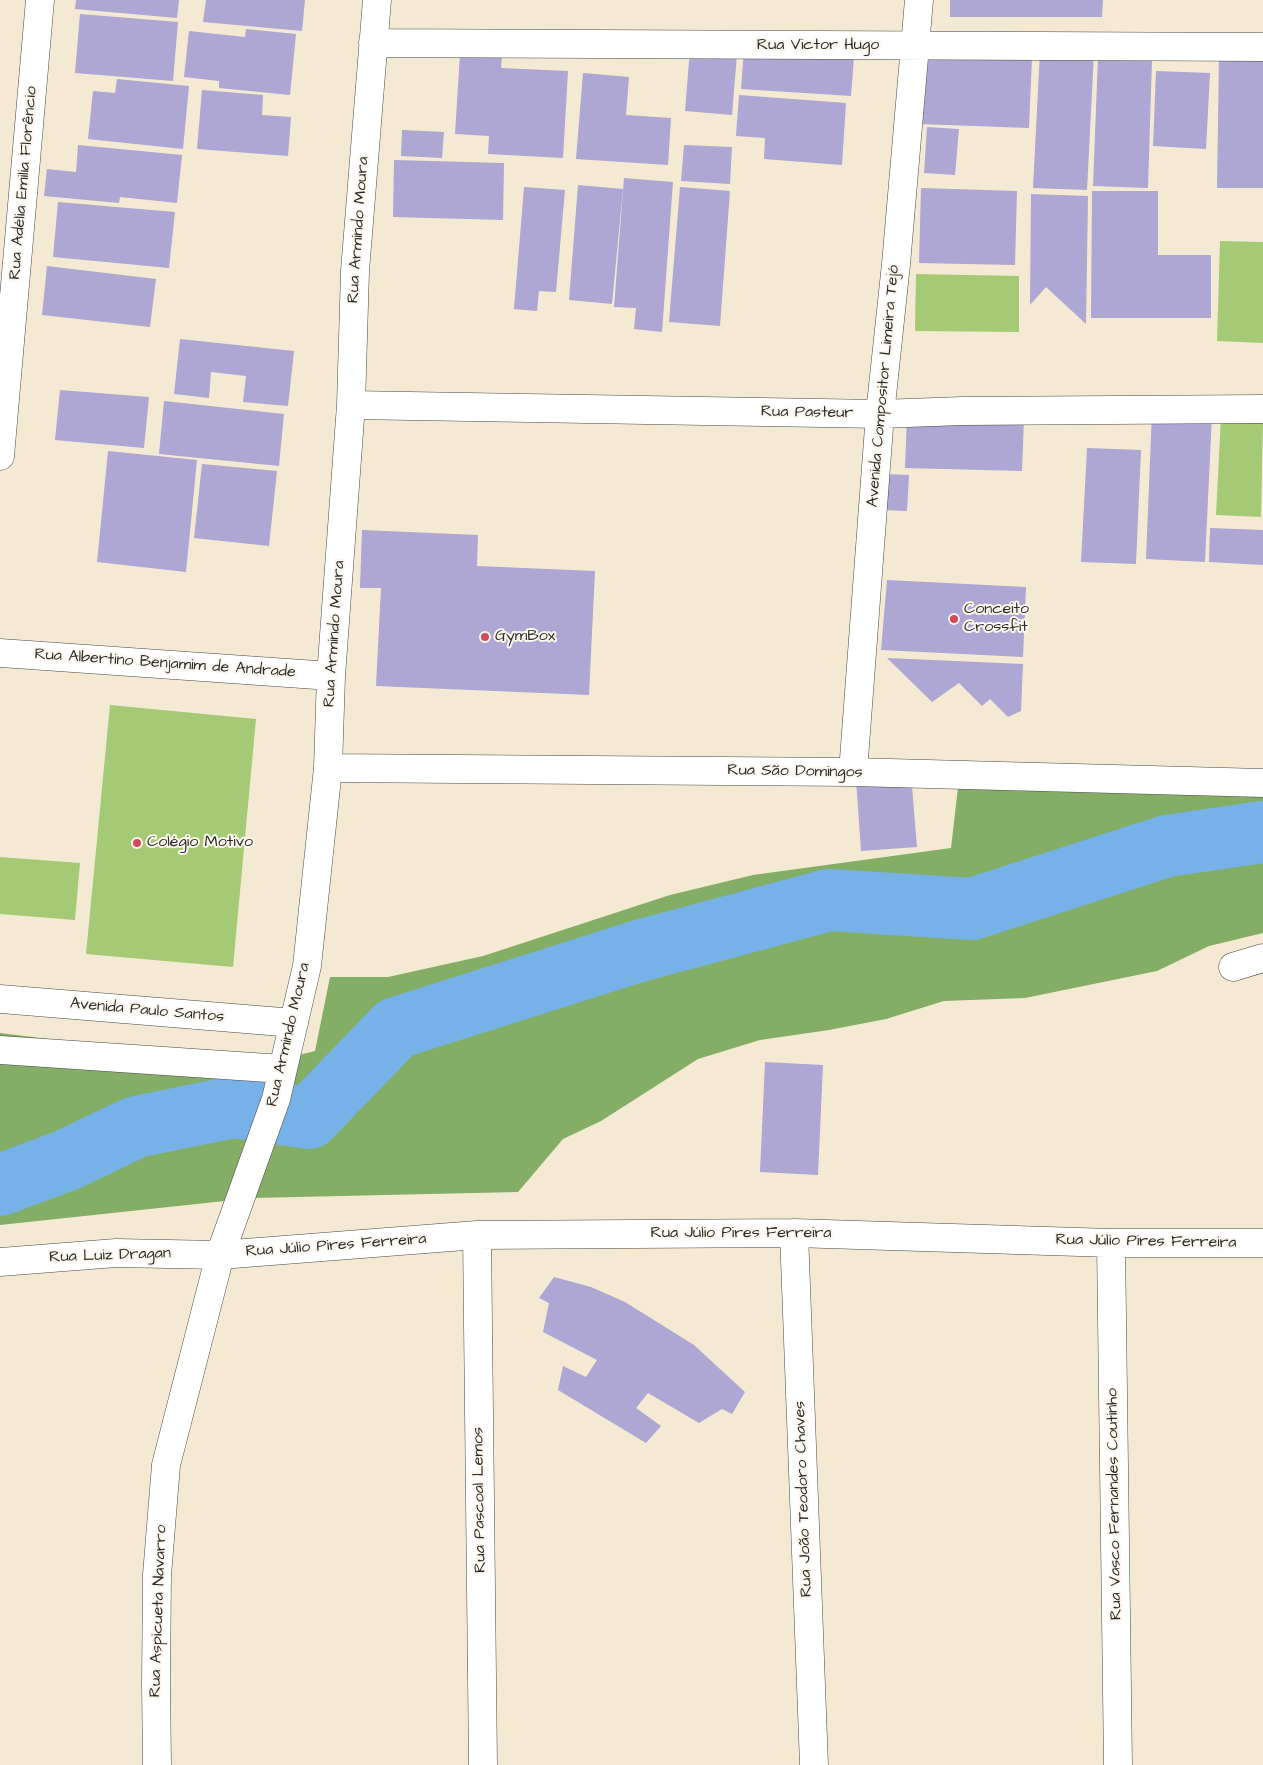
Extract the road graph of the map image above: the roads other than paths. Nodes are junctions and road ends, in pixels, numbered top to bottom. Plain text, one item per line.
1 (40, 0) edge
2 (378, 0) edge
3 (919, 0) edge
4 (373, 43) junction
5 (916, 46) junction
6 (1263, 47) edge
7 (351, 405) junction
8 (1263, 409) edge
9 (880, 414) junction
10 (0, 456) edge
11 (0, 653) edge
12 (331, 676) junction
13 (328, 768) junction
14 (853, 772) junction
15 (1263, 783) edge
16 (1263, 958) edge
17 (1233, 966) dead end
18 (0, 999) edge
19 (294, 1024) junction
20 (0, 1050) edge
21 (283, 1069) junction
22 (794, 1233) junction
23 (476, 1235) junction
24 (1111, 1243) junction
25 (1263, 1243) edge
26 (220, 1255) junction
27 (0, 1262) edge
28 (157, 1765) edge
29 (483, 1765) edge
30 (814, 1765) edge
31 (1118, 1765) edge

1 - 10 street, Rua Adélia Emilia Florêncio
2 - 4 street, Rua Armindo Moura
3 - 5 street, Avenida Compositor Limeira Tejó
4 - 5 street, Rua Victor Hugo
4 - 7 street, Rua Armindo Moura
5 - 6 street, Rua Victor Hugo
5 - 9 street, Avenida Compositor Limeira Tejó
7 - 9 street, Rua Pasteur
7 - 12 street, Rua Armindo Moura
8 - 9 street, Rua Pasteur
9 - 14 street, Avenida Compositor Limeira Tejó
11 - 12 street, Rua Albertino Benjamim de Andrade
12 - 13 street, Rua Armindo Moura
13 - 14 street, Rua São Domingos
13 - 19 street, Rua Armindo Moura
14 - 15 street, Rua São Domingos
16 - 17 street
18 - 19 street, Avenida Paulo Santos
19 - 21 street, Rua Armindo Moura
20 - 21 street
21 - 26 street, Rua Armindo Moura
22 - 23 street, Rua Júlio Pires Ferreira
22 - 24 street, Rua Júlio Pires Ferreira
22 - 30 street, Rua João Teodoro Chaves
23 - 26 street, Rua Júlio Pires Ferreira
23 - 29 street, Rua Pascoal Lemos
24 - 25 street, Rua Júlio Pires Ferreira
24 - 31 street, Rua Vasco Fernandes Coutinho
26 - 27 street, Rua Luiz Dragan
26 - 28 street, Rua Aspicueta Navarro

